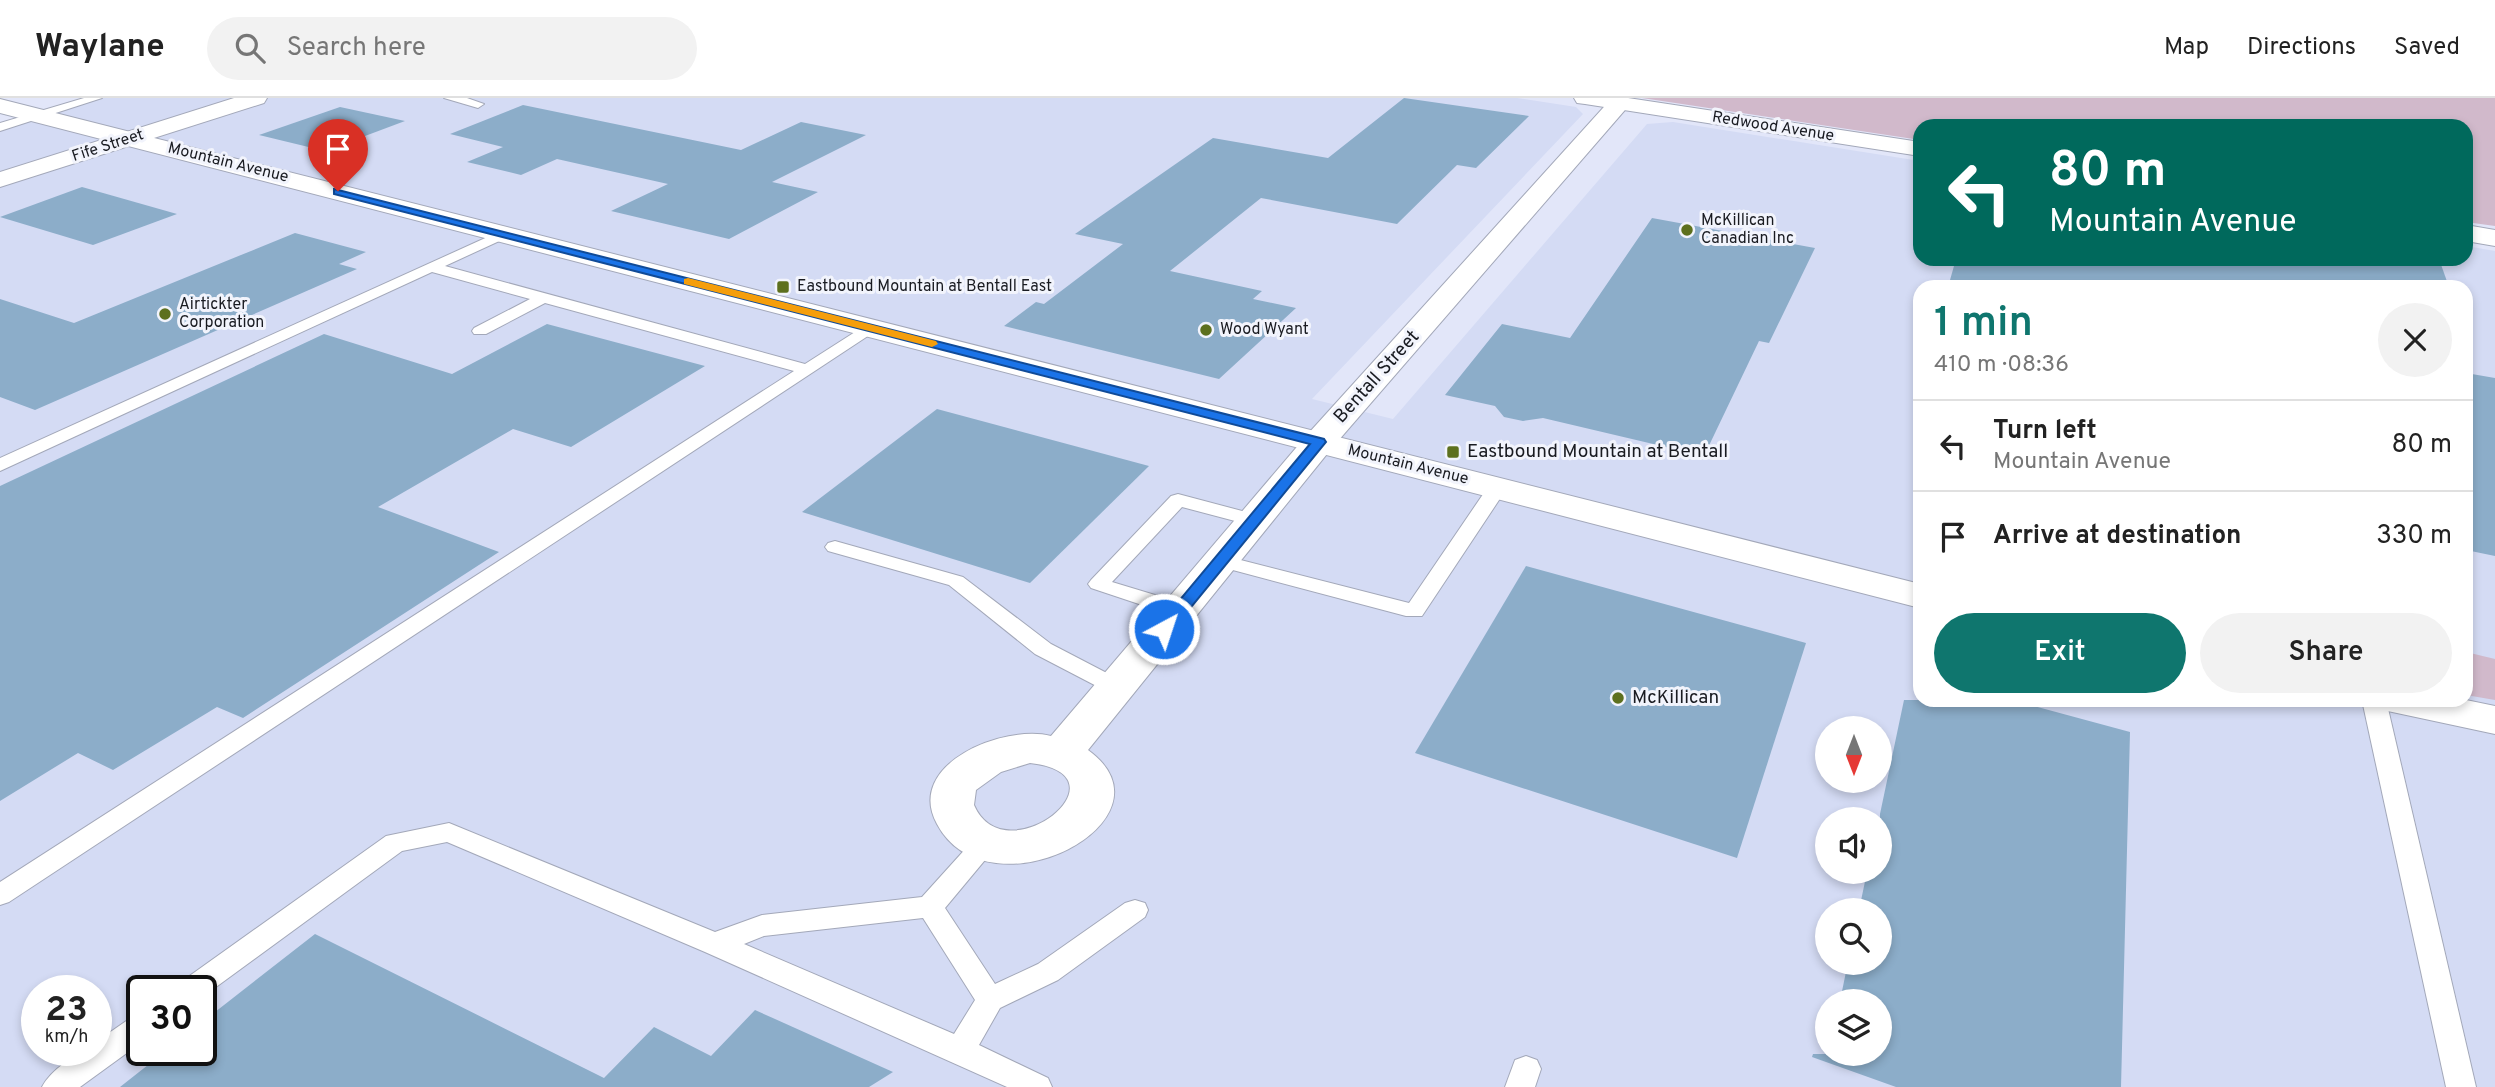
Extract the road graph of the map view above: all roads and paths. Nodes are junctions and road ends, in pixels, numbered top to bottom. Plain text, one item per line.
1 (96, 98) edge
2 (256, 98) edge
3 (450, 98) edge
4 (1585, 98) edge
5 (1620, 103) junction
6 (478, 104) dead end
7 (0, 106) edge
8 (32, 115) junction
9 (0, 125) edge
10 (131, 138) junction
11 (1913, 148) edge
12 (0, 180) edge
13 (503, 234) junction
14 (2473, 234) edge
15 (2495, 238) edge
16 (430, 267) junction
17 (543, 298) junction
18 (872, 328) junction
19 (480, 331) dead end
20 (808, 370) junction
21 (1319, 442) junction
22 (0, 465) edge
23 (1497, 488) junction
24 (1254, 520) junction
25 (835, 547) dead end
26 (1221, 561) junction
27 (1913, 594) edge
28 (1180, 610) junction
29 (1116, 687) junction
30 (2376, 707) edge
31 (2432, 707) edge
32 (2495, 720) edge
33 (1061, 753) junction
34 (987, 842) junction
35 (0, 895) edge
36 (930, 907) junction
37 (1135, 910) dead end
38 (715, 944) junction
39 (212, 975) edge
40 (990, 1000) junction
41 (126, 1037) edge
42 (960, 1050) junction
43 (57, 1087) edge
44 (1037, 1087) edge
45 (2461, 1087) edge

1 - 8 lane
2 - 10 street, Fife Street
3 - 6 lane
4 - 5 street, Redwood Avenue
5 - 11 street, Redwood Avenue
5 - 21 street, Bentall Street
7 - 8 street, Mountain Avenue
8 - 9 lane
8 - 10 street, Mountain Avenue
10 - 12 street, Fife Street
10 - 13 street, Mountain Avenue
13 - 16 lane
13 - 18 street, Mountain Avenue
14 - 15 street
16 - 17 lane
16 - 22 lane
17 - 19 lane
17 - 20 lane
18 - 20 lane
18 - 21 street, Mountain Avenue
20 - 35 lane
21 - 23 street, Mountain Avenue
21 - 24 street, Bentall Street
23 - 26 lane
23 - 27 street, Mountain Avenue
24 - 26 street, Bentall Street
24 - 28 lane
25 - 29 lane
26 - 28 street, Bentall Street
28 - 29 street, Bentall Street
29 - 33 street, Bentall Street
30 - 45 lane
31 - 32 street
33 - 34 street
33 - 34 street
34 - 36 lane
36 - 38 lane
36 - 40 lane
37 - 40 lane
38 - 39 lane
38 - 42 lane
40 - 42 lane
41 - 43 lane
42 - 44 lane

